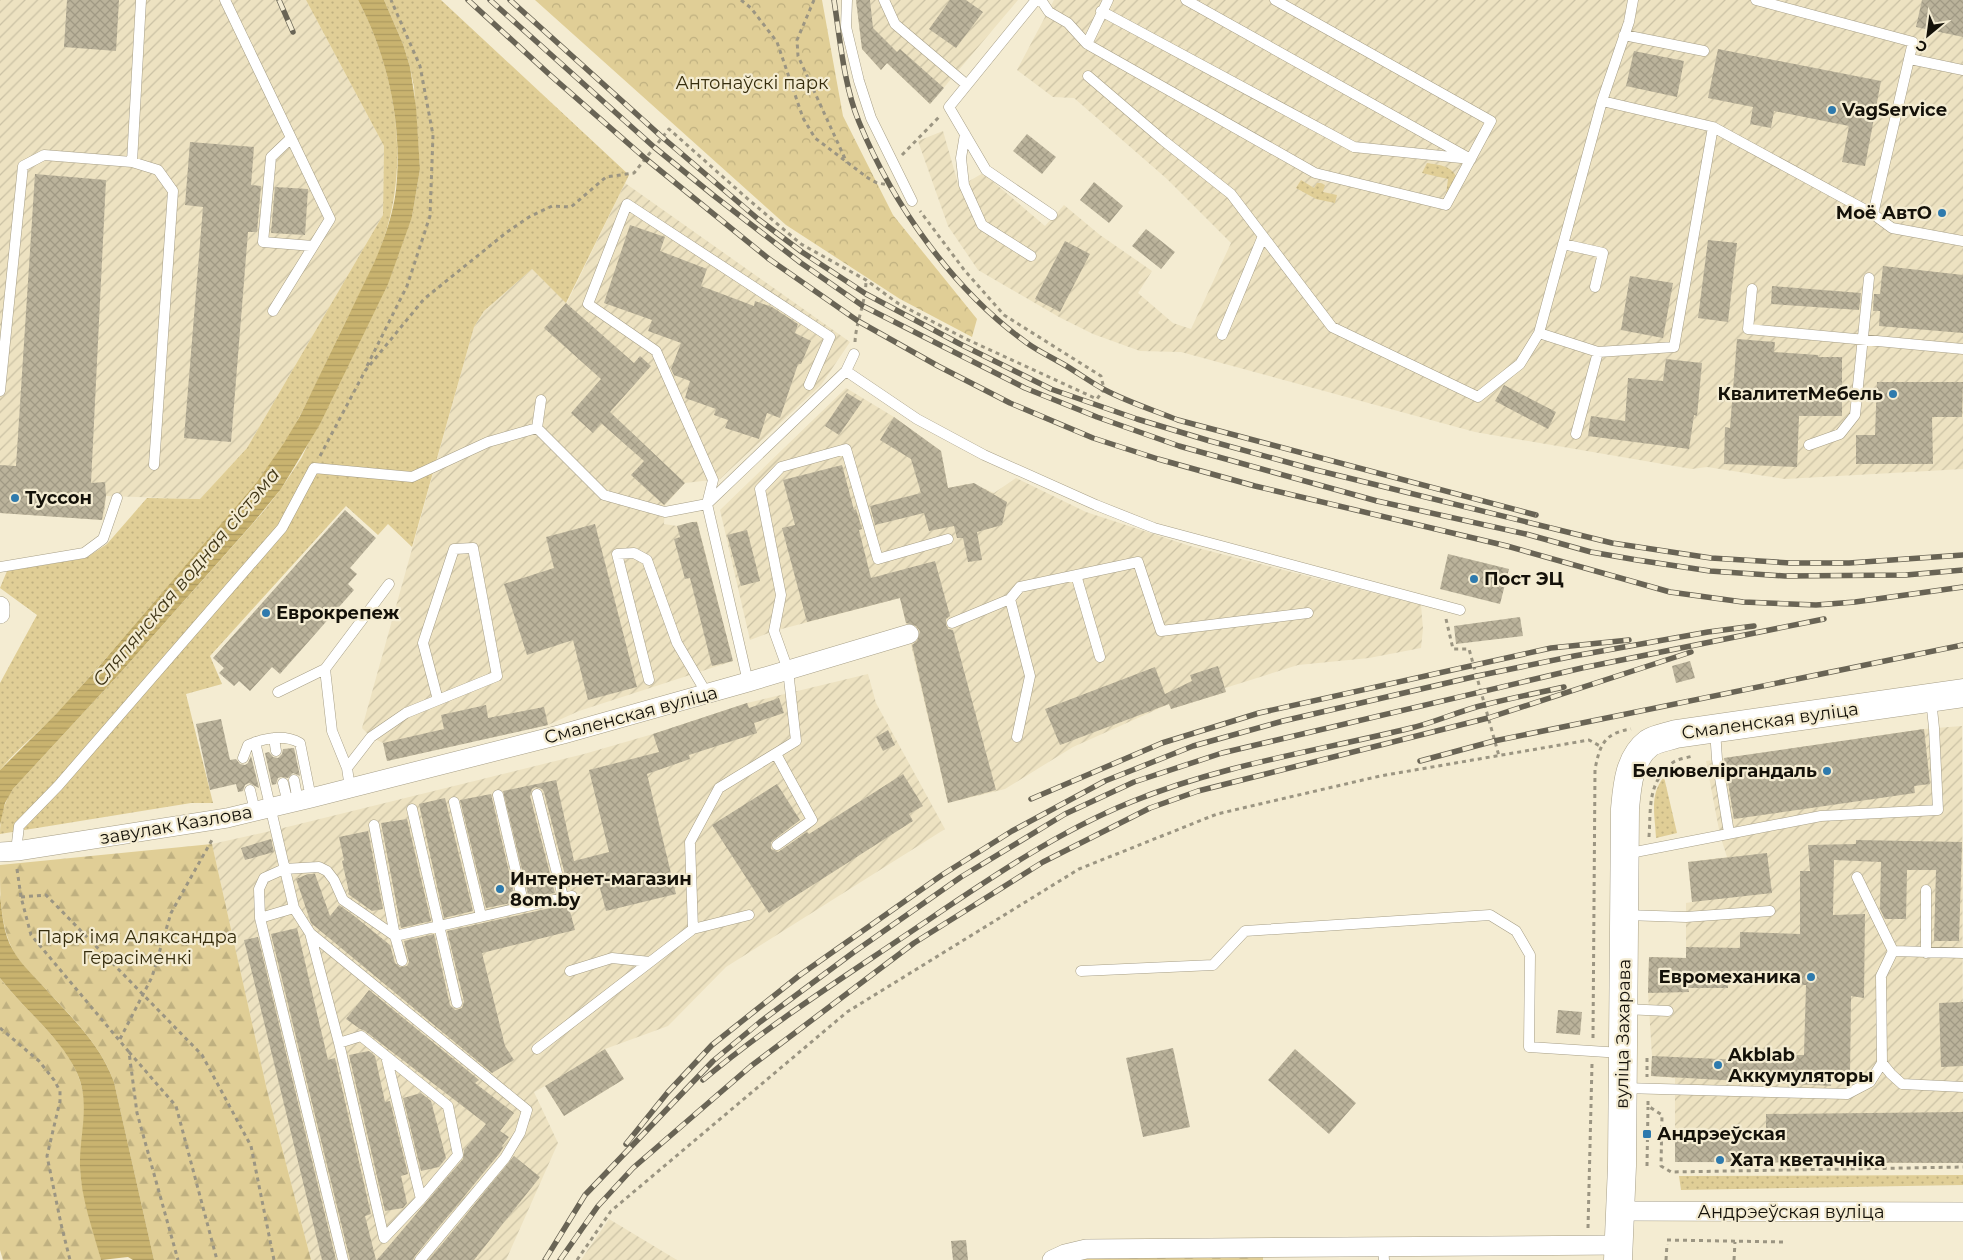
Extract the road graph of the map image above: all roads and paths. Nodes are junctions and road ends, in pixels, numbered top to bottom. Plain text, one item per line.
1 (141, 0) edge
2 (226, 0) edge
3 (391, 0) edge
4 (741, 0) edge
5 (814, 0) edge
6 (847, 0) edge
7 (884, 0) edge
8 (1036, 0) edge
9 (1041, 0) edge
10 (1108, 0) edge
11 (1186, 0) edge
12 (1275, 0) edge
13 (1756, 0) edge
14 (1635, 1) edge
15 (1102, 11) junction
16 (1624, 35) junction
17 (1087, 44) junction
18 (1704, 51) dead end
19 (1910, 59) junction
20 (1963, 70) edge
21 (1088, 76) dead end
22 (966, 85) junction
23 (1602, 100) junction
24 (949, 106) junction
25 (1713, 127) junction
26 (965, 134) junction
27 (291, 138) junction
28 (1471, 159) junction
29 (132, 162) junction
30 (848, 164) junction
31 (893, 164) junction
32 (912, 201) joint
33 (1873, 214) junction
34 (1052, 215) dead end
35 (1263, 236) junction
36 (1963, 240) edge
37 (1563, 244) junction
38 (313, 246) junction
39 (1031, 256) dead end
40 (1869, 278) dead end
41 (866, 280) junction
42 (1595, 287) dead end
43 (1752, 289) dead end
44 (273, 311) dead end
45 (1539, 333) junction
46 (1222, 335) dead end
47 (1862, 339) junction
48 (1963, 349) edge
49 (1598, 352) junction
50 (854, 354) joint
51 (365, 371) junction
52 (846, 371) junction
53 (809, 385) dead end
54 (0, 390) edge
55 (541, 400) dead end
56 (537, 428) junction
57 (1576, 434) dead end
58 (1809, 445) dead end
59 (154, 465) dead end
60 (314, 468) junction
61 (117, 498) dead end
62 (707, 504) junction
63 (948, 539) dead end
64 (0, 568) edge
65 (1076, 575) junction
66 (389, 584) dead end
67 (1010, 599) junction
68 (0, 606) edge
69 (1444, 606) junction
70 (1460, 610) dead end
71 (1308, 613) dead end
72 (0, 614) edge
73 (952, 623) dead end
74 (909, 634) dead end
75 (1100, 656) dead end
76 (325, 669) junction
77 (788, 670) junction
78 (649, 680) dead end
79 (748, 682) junction
80 (278, 692) dead end
81 (1963, 693) edge
82 (707, 694) junction
83 (1931, 698) junction
84 (438, 700) junction
85 (1637, 728) dead end
86 (279, 737) junction
87 (1017, 737) dead end
88 (1716, 739) junction
89 (255, 742) junction
90 (1600, 746) junction
91 (282, 750) dead end
92 (776, 754) junction
93 (1500, 756) junction
94 (244, 758) dead end
95 (347, 768) junction
96 (289, 782) dead end
97 (350, 788) junction
98 (250, 790) dead end
99 (537, 794) dead end
100 (498, 795) dead end
101 (299, 801) junction
102 (454, 802) dead end
103 (1625, 808) joint
104 (412, 809) dead end
105 (262, 810) junction
106 (374, 825) dead end
107 (1729, 833) junction
108 (213, 838) dead end
109 (777, 845) dead end
110 (8, 851) edge
111 (1636, 852) junction
112 (284, 868) junction
113 (1857, 877) dead end
114 (1926, 890) dead end
115 (20, 897) junction
116 (524, 906) junction
117 (294, 908) junction
118 (1770, 911) dead end
119 (749, 915) dead end
120 (481, 916) junction
121 (1624, 916) junction
122 (260, 918) junction
123 (439, 925) junction
124 (693, 929) junction
125 (310, 933) junction
126 (395, 936) junction
127 (1893, 951) junction
128 (1926, 952) junction
129 (1963, 953) edge
130 (402, 961) dead end
131 (650, 962) junction
132 (570, 971) dead end
133 (1081, 971) dead end
134 (143, 993) junction
135 (457, 1003) dead end
136 (1623, 1009) junction
137 (1668, 1010) dead end
138 (0, 1028) edge
139 (120, 1039) junction
140 (338, 1043) junction
141 (537, 1050) dead end
142 (1593, 1051) junction
143 (129, 1052) junction
144 (1623, 1053) junction
145 (386, 1056) junction
146 (1882, 1063) junction
147 (1963, 1087) edge
148 (1635, 1089) junction
149 (1648, 1106) junction
150 (1647, 1166) dead end
151 (1963, 1167) edge
152 (421, 1199) junction
153 (1620, 1211) junction
154 (1963, 1212) edge
155 (1588, 1231) dead end
156 (1735, 1242) junction
157 (1785, 1242) dead end
158 (1618, 1252) edge
159 (1384, 1253) edge
160 (1273, 1254) edge
161 (70, 1260) edge
162 (178, 1260) edge
163 (217, 1260) edge
164 (274, 1260) edge
165 (343, 1260) edge
166 (420, 1260) edge
167 (577, 1260) edge
168 (1052, 1260) edge
169 (1666, 1260) edge
170 (1734, 1260) edge

1 - 29 lane
2 - 27 lane
3 - 51 path
4 - 30 path
5 - 30 path
6 - 31 lane
7 - 22 lane
8 - 22 lane
9 - 17 lane
10 - 15 lane
11 - 28 lane
12 - 28 lane
13 - 19 lane
14 - 16 lane
15 - 17 lane
15 - 28 lane
16 - 18 lane
16 - 23 lane
17 - 28 lane
19 - 20 lane
19 - 33 lane
21 - 35 lane
22 - 24 lane
23 - 25 lane
23 - 37 lane
24 - 26 lane
24 - 31 path
25 - 33 lane
25 - 49 lane
26 - 34 lane
26 - 39 lane
27 - 38 lane
27 - 38 lane
29 - 54 lane
29 - 59 lane
30 - 31 path
31 - 32 lane
32 - 41 path
33 - 36 lane
35 - 45 lane
35 - 46 lane
37 - 42 lane
37 - 45 lane
38 - 44 lane
40 - 47 lane
41 - 50 path
41 - 51 path
43 - 47 lane
45 - 49 lane
47 - 48 lane
47 - 58 lane
49 - 57 lane
50 - 52 lane
51 - 60 path
52 - 62 lane
52 - 69 lane
53 - 62 lane
55 - 56 lane
56 - 60 lane
56 - 62 lane
60 - 110 lane
61 - 64 lane
62 - 79 lane
63 - 77 lane
65 - 67 lane
65 - 71 lane
65 - 75 lane
66 - 76 lane
67 - 73 lane
67 - 87 lane
68 - 72 street
69 - 70 lane
69 - 93 path
74 - 77 street, Смаленская вуліца
76 - 80 lane
76 - 95 lane
77 - 79 street, Смаленская вуліца
77 - 92 lane
78 - 82 lane
79 - 82 street, Смаленская вуліца
81 - 83 main road, Смаленская вуліца
82 - 97 street, Смаленская вуліца
83 - 88 main road, Смаленская вуліца
83 - 107 lane
84 - 84 lane
84 - 95 lane
85 - 90 path
86 - 89 lane
86 - 91 lane
86 - 101 lane
88 - 103 main road, Смаленская вуліца
88 - 107 lane
88 - 111 path
89 - 94 lane
89 - 105 lane
90 - 93 path
90 - 142 path
92 - 109 lane
92 - 124 lane
93 - 167 path
95 - 97 lane
96 - 101 lane
97 - 101 street, завулак Казлова
98 - 105 lane
99 - 116 lane
100 - 116 lane
101 - 105 street, завулак Казлова
102 - 120 lane
103 - 111 main road, вуліца Захарава
104 - 123 lane
105 - 110 street, завулак Казлова
105 - 112 lane
106 - 126 lane
107 - 111 lane
108 - 134 path
110 - 115 path
111 - 121 main road, вуліца Захарава
112 - 117 lane
112 - 122 lane
112 - 126 lane
113 - 127 lane
114 - 128 lane
115 - 134 path
115 - 139 path
116 - 120 lane
117 - 122 lane
117 - 125 lane
118 - 121 lane
119 - 124 lane
120 - 123 lane
121 - 136 main road, вуліца Захарава
122 - 165 lane
123 - 126 lane
123 - 135 lane
124 - 131 lane
125 - 140 lane
125 - 166 lane
126 - 130 lane
127 - 128 lane
127 - 146 lane
128 - 129 lane
131 - 132 lane
131 - 141 lane
133 - 142 lane
134 - 139 path
134 - 164 path
136 - 137 lane
136 - 144 main road, вуліца Захарава
138 - 161 path
139 - 143 path
140 - 145 lane
140 - 152 lane
142 - 144 lane
142 - 155 path
143 - 162 path
143 - 163 path
144 - 148 main road, вуліца Захарава
145 - 152 lane
145 - 152 lane
146 - 147 lane
146 - 148 lane
148 - 149 path
148 - 153 main road, вуліца Захарава
149 - 150 path
149 - 151 path
153 - 154 street, Андрэеўская вуліца
153 - 158 main road, вуліца Захарава
156 - 157 path
156 - 169 path
156 - 170 path
158 - 159 street
159 - 160 street
160 - 168 street

